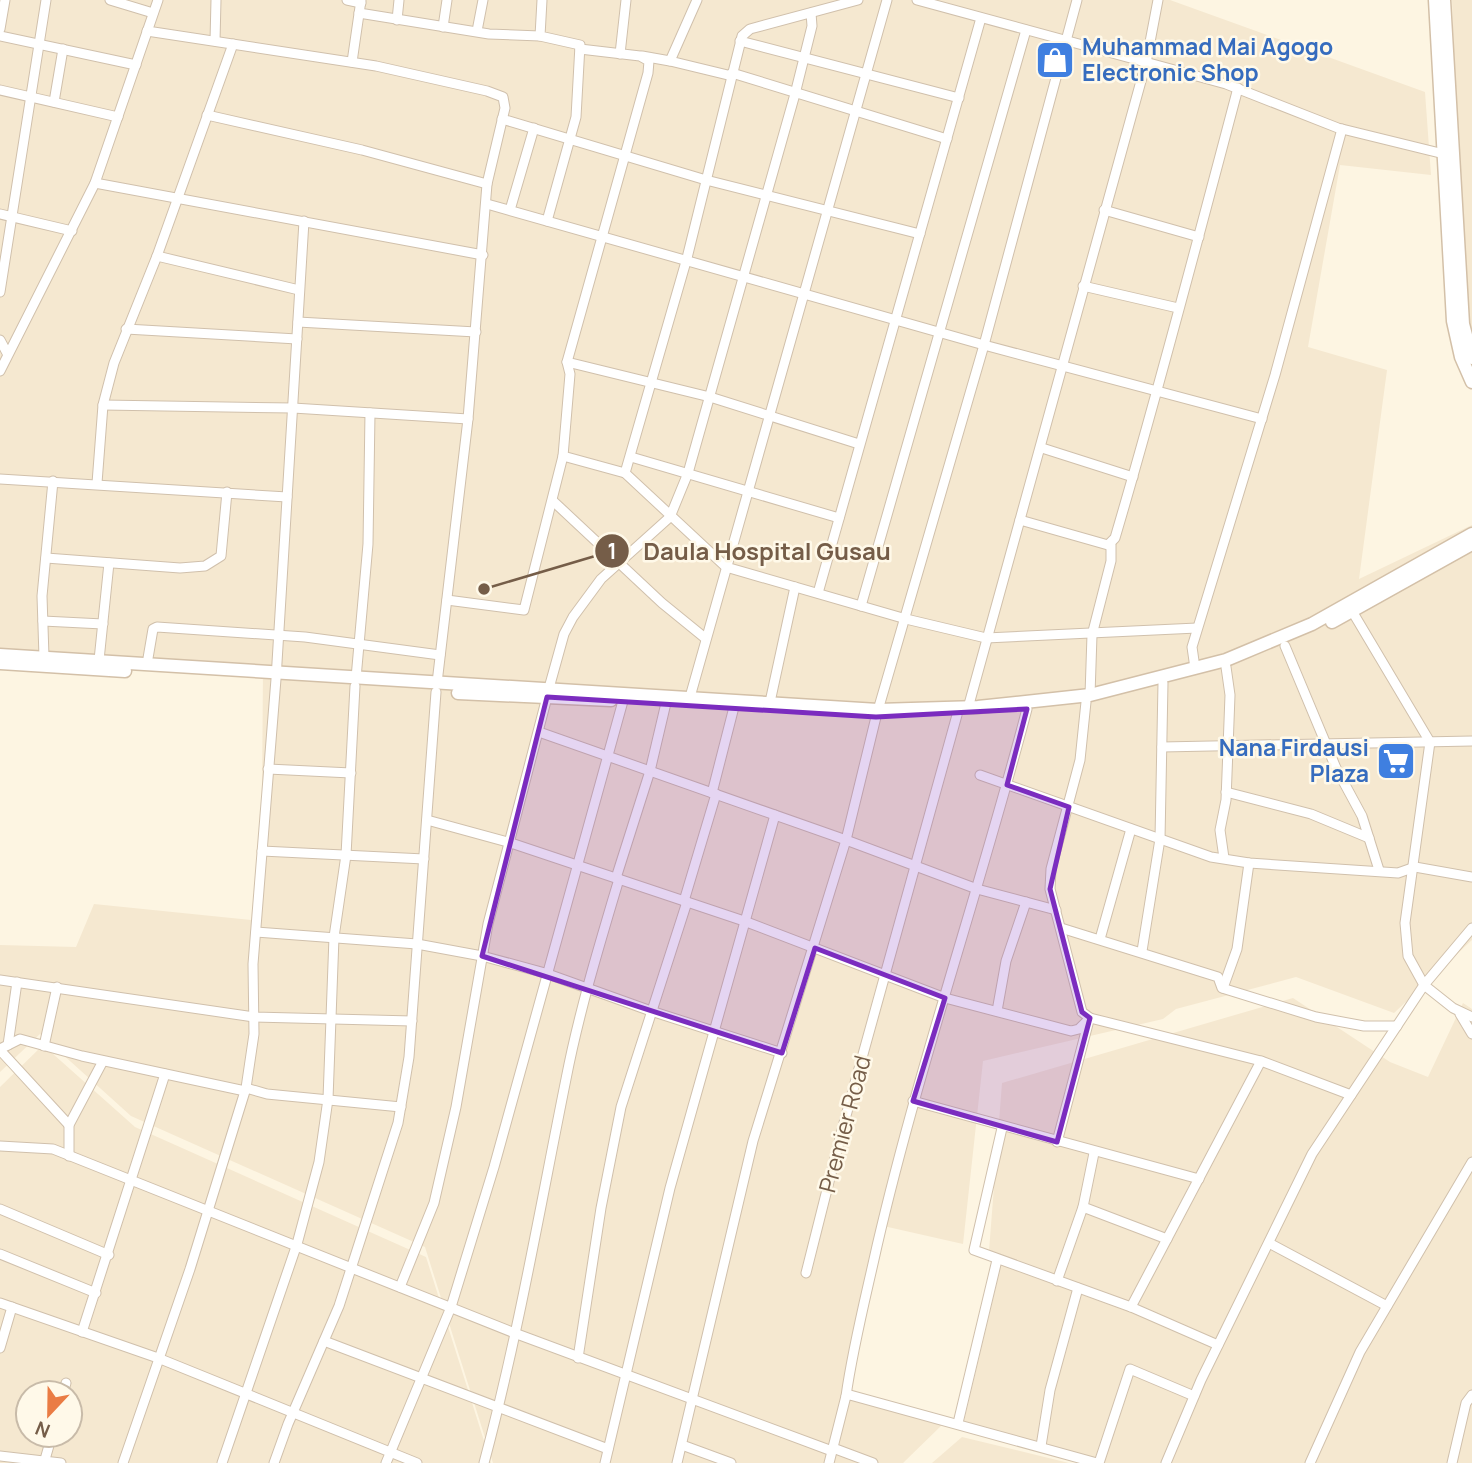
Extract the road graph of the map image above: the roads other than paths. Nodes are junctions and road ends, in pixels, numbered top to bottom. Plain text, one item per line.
1 (5, 0) edge
2 (46, 0) edge
3 (110, 0) edge
4 (158, 0) edge
5 (216, 0) edge
6 (347, 0) edge
7 (399, 0) edge
8 (447, 0) edge
9 (483, 0) edge
10 (542, 0) edge
11 (626, 0) edge
12 (697, 0) edge
13 (859, 0) edge
14 (887, 0) edge
15 (917, 0) edge
16 (1077, 0) edge
17 (1435, 0) edge
18 (1444, 0) edge
19 (1154, 1) edge
20 (360, 6) edge
21 (153, 13) junction
22 (811, 13) junction
23 (981, 18) junction
24 (397, 20) junction
25 (443, 27) junction
26 (0, 29) edge
27 (1026, 30) junction
28 (147, 31) junction
29 (477, 32) junction
30 (0, 36) edge
31 (540, 36) junction
32 (1068, 40) junction
33 (215, 41) junction
34 (740, 41) junction
35 (40, 44) junction
36 (233, 44) junction
37 (63, 49) junction
38 (580, 49) junction
39 (620, 54) junction
40 (640, 56) junction
41 (804, 58) junction
42 (670, 61) junction
43 (352, 62) junction
44 (1146, 63) junction
45 (136, 65) junction
46 (866, 74) junction
47 (732, 75) junction
48 (1238, 88) junction
49 (0, 90) edge
50 (795, 94) junction
51 (31, 96) junction
52 (959, 98) junction
53 (54, 102) junction
54 (855, 112) junction
55 (207, 115) junction
56 (118, 117) junction
57 (502, 119) junction
58 (534, 128) junction
59 (1342, 129) junction
60 (569, 138) junction
61 (947, 139) junction
62 (1444, 154) junction
63 (624, 155) junction
64 (706, 180) junction
65 (95, 183) junction
66 (488, 184) junction
67 (767, 196) junction
68 (177, 198) junction
69 (487, 204) junction
70 (1104, 209) junction
71 (510, 210) junction
72 (827, 210) junction
73 (0, 214) edge
74 (14, 216) junction
75 (304, 221) junction
76 (547, 221) junction
77 (72, 231) junction
78 (919, 234) junction
79 (602, 236) junction
80 (1199, 237) junction
81 (483, 254) junction
82 (157, 256) junction
83 (687, 258) junction
84 (744, 274) junction
85 (1466, 278) edge
86 (1083, 286) junction
87 (299, 290) junction
88 (804, 291) junction
89 (0, 292) edge
90 (1178, 308) junction
91 (896, 319) junction
92 (298, 321) junction
93 (126, 329) junction
94 (476, 332) junction
95 (939, 332) junction
96 (297, 339) junction
97 (0, 340) edge
98 (984, 345) junction
99 (7, 353) junction
100 (1472, 358) edge
101 (567, 362) junction
102 (1060, 365) junction
103 (0, 370) edge
104 (652, 381) junction
105 (1472, 382) edge
106 (1159, 392) junction
107 (710, 397) junction
108 (103, 405) junction
109 (293, 408) junction
110 (370, 413) junction
111 (769, 415) junction
112 (468, 419) junction
113 (1262, 419) junction
114 (859, 444) junction
115 (1042, 448) junction
116 (564, 456) junction
117 (631, 457) junction
118 (625, 473) junction
119 (688, 473) junction
120 (1133, 477) junction
121 (0, 479) edge
122 (53, 481) junction
123 (97, 483) junction
124 (748, 491) junction
125 (227, 492) junction
126 (287, 497) junction
127 (553, 501) junction
128 (670, 517) junction
129 (839, 518) junction
130 (1020, 520) junction
131 (1472, 534) edge
132 (1472, 544) edge
133 (1111, 545) junction
134 (46, 558) junction
135 (621, 562) junction
136 (108, 563) junction
137 (726, 567) junction
138 (795, 587) junction
139 (818, 593) junction
140 (447, 600) junction
141 (861, 606) junction
142 (1352, 611) junction
143 (906, 619) junction
144 (43, 621) junction
145 (103, 624) junction
146 (1197, 628) junction
147 (279, 634) junction
148 (1092, 635) junction
149 (705, 638) junction
150 (986, 638) junction
151 (358, 645) junction
152 (1284, 646) junction
153 (0, 655) edge
154 (440, 655) junction
155 (44, 657) junction
156 (99, 660) junction
157 (0, 663) edge
158 (147, 664) junction
159 (1227, 667) junction
160 (1195, 668) junction
161 (276, 675) junction
162 (356, 682) junction
163 (1163, 683) junction
164 (437, 688) junction
165 (548, 693) junction
166 (690, 697) junction
167 (1088, 698) junction
168 (623, 701) junction
169 (771, 702) junction
170 (666, 703) junction
171 (734, 708) junction
172 (968, 708) junction
173 (1027, 709) junction
174 (877, 713) junction
175 (957, 715) junction
176 (538, 732) junction
177 (1472, 741) edge
178 (1430, 742) junction
179 (1327, 743) junction
180 (1162, 747) junction
181 (1228, 748) junction
182 (609, 757) junction
183 (268, 769) junction
184 (650, 771) junction
185 (351, 773) junction
186 (980, 775) dead end
187 (1007, 785) junction
188 (1226, 792) junction
189 (714, 794) junction
190 (1069, 807) junction
191 (775, 815) junction
192 (427, 820) junction
193 (1131, 829) junction
194 (1370, 838) junction
195 (1160, 839) junction
196 (846, 840) junction
197 (511, 843) junction
198 (262, 851) junction
199 (346, 855) junction
200 (1224, 858) junction
201 (424, 859) junction
202 (1249, 863) junction
203 (575, 865) junction
204 (915, 866) junction
205 (1415, 867) junction
206 (1379, 870) junction
207 (1472, 877) edge
208 (617, 879) junction
209 (977, 889) junction
210 (686, 902) junction
211 (1026, 902) junction
212 (1056, 910) junction
213 (744, 921) junction
214 (1061, 928) junction
215 (1472, 928) edge
216 (256, 932) junction
217 (334, 937) junction
218 (1100, 939) junction
219 (418, 944) junction
220 (815, 948) junction
221 (1142, 951) junction
222 (482, 956) junction
223 (545, 973) junction
224 (885, 975) junction
225 (0, 980) edge
226 (17, 982) junction
227 (1424, 985) junction
228 (57, 987) junction
229 (587, 988) junction
230 (1222, 988) junction
231 (945, 998) junction
232 (1453, 1008) junction
233 (651, 1012) junction
234 (997, 1012) junction
235 (254, 1017) junction
236 (1472, 1017) edge
237 (1090, 1018) junction
238 (330, 1019) junction
239 (412, 1021) junction
240 (1397, 1026) junction
241 (714, 1030) junction
242 (1472, 1034) edge
243 (44, 1046) junction
244 (3, 1048) edge
245 (782, 1053) junction
246 (103, 1061) junction
247 (1261, 1061) junction
248 (165, 1074) junction
249 (246, 1089) junction
250 (1351, 1095) junction
251 (328, 1098) junction
252 (913, 1101) junction
253 (401, 1107) junction
254 (69, 1125) junction
255 (1002, 1128) junction
256 (1057, 1142) junction
257 (0, 1144) edge
258 (1094, 1153) junction
259 (69, 1156) junction
260 (1472, 1162) edge
261 (1199, 1179) junction
262 (132, 1183) junction
263 (1083, 1207) junction
264 (0, 1209) edge
265 (207, 1210) junction
266 (1167, 1239) junction
267 (1269, 1243) junction
268 (297, 1244) junction
269 (0, 1254) edge
270 (109, 1255) junction
271 (997, 1260) junction
272 (352, 1268) junction
273 (806, 1273) dead end
274 (1057, 1281) junction
275 (400, 1287) junction
276 (1078, 1288) junction
277 (96, 1293) junction
278 (0, 1303) edge
279 (1387, 1306) junction
280 (12, 1307) junction
281 (451, 1307) junction
282 (1130, 1307) junction
283 (82, 1332) junction
284 (517, 1334) junction
285 (324, 1341) junction
286 (1219, 1345) junction
287 (0, 1348) edge
288 (158, 1358) junction
289 (578, 1358) junction
290 (625, 1375) junction
291 (421, 1378) junction
292 (246, 1393) junction
293 (1472, 1395) edge
294 (846, 1396) junction
295 (1195, 1396) junction
296 (691, 1400) junction
297 (499, 1408) junction
298 (293, 1411) junction
299 (958, 1423) junction
300 (682, 1444) junction
301 (1041, 1446) junction
302 (608, 1449) junction
303 (832, 1450) junction
304 (391, 1452) junction
305 (0, 1456) edge
306 (44, 1462) edge
307 (484, 1462) edge
308 (61, 1463) edge
309 (123, 1463) edge
310 (222, 1463) edge
311 (274, 1463) edge
312 (386, 1463) edge
313 (417, 1463) edge
314 (605, 1463) edge
315 (677, 1463) edge
316 (731, 1463) edge
317 (829, 1463) edge
318 (873, 1463) edge
319 (1098, 1463) edge
320 (1166, 1463) edge
321 (1310, 1463) edge
322 (1452, 1463) edge

1 - 26 street
2 - 35 street
3 - 21 street
4 - 21 street
5 - 33 street
6 - 20 street
7 - 24 street
8 - 25 street
9 - 29 street
10 - 31 street
11 - 39 street
12 - 42 street
13 - 22 street
14 - 46 street
15 - 23 street
16 - 32 street
17 - 62 street
18 - 85 street
19 - 44 street
20 - 24 street
20 - 43 street
21 - 28 street
22 - 34 street
22 - 41 street
23 - 27 street
23 - 52 street
24 - 25 street
25 - 29 street
27 - 32 street
27 - 95 street
28 - 33 street
28 - 45 street
29 - 31 street
30 - 35 street
31 - 38 street
32 - 44 street
32 - 98 street
33 - 36 street
34 - 41 street
34 - 47 street
35 - 37 street
35 - 51 street
36 - 43 street
36 - 55 street
37 - 45 street
37 - 53 street
38 - 39 street
38 - 60 street
39 - 40 street
40 - 42 street
40 - 63 street
41 - 46 street
41 - 50 street
42 - 47 street
43 - 57 street
44 - 48 street
44 - 70 street
45 - 56 street
46 - 52 street
46 - 54 street
47 - 50 street
47 - 64 street
48 - 59 street
48 - 80 street
49 - 51 street
50 - 54 street
50 - 67 street
51 - 53 street
51 - 74 street
52 - 61 street
53 - 56 street
54 - 61 street
54 - 72 street
55 - 66 street
55 - 68 street
56 - 65 street
57 - 58 street
57 - 66 street
58 - 60 street
58 - 71 street
59 - 62 street
59 - 113 street
60 - 63 street
60 - 76 street
61 - 78 street
62 - 105 street
63 - 64 street
63 - 79 street
64 - 67 street
64 - 83 street
65 - 68 street
65 - 77 street
66 - 69 street
67 - 72 street
67 - 84 street
68 - 75 street
68 - 82 street
69 - 71 street
69 - 81 street
70 - 80 street
70 - 86 street
71 - 76 street
72 - 78 street
72 - 88 street
73 - 74 street
74 - 77 street
74 - 89 street
75 - 81 street
75 - 87 street
76 - 79 street
77 - 99 street
78 - 91 street
79 - 83 street
79 - 101 street
80 - 90 street
81 - 94 street
82 - 87 street
82 - 93 street
83 - 84 street
83 - 104 street
84 - 88 street
84 - 107 street
85 - 100 street
86 - 90 street
86 - 102 street
87 - 92 street
88 - 91 street
88 - 111 street
90 - 106 street
91 - 95 street
91 - 114 street
92 - 94 street
92 - 96 street
93 - 96 street
93 - 108 street
94 - 112 street
95 - 98 street
95 - 141 street
96 - 109 street
97 - 99 street
98 - 102 street
98 - 143 street
99 - 103 street
101 - 104 street
101 - 116 street
102 - 106 street
102 - 115 street
104 - 107 street
104 - 117 street
106 - 113 street
106 - 120 street
107 - 111 street
107 - 119 street
108 - 109 street
108 - 123 street
109 - 110 street
109 - 126 street
110 - 112 street
110 - 151 street
111 - 114 street
111 - 124 street
112 - 140 street
113 - 146 street
114 - 129 street
115 - 120 street
115 - 130 street
116 - 118 street
116 - 127 street
117 - 118 street
117 - 119 street
118 - 128 street
119 - 124 street
119 - 128 street
120 - 133 street
121 - 122 street
122 - 123 street
122 - 134 street
123 - 125 street
124 - 129 street
124 - 137 street
125 - 126 street
125 - 136 street
126 - 147 street
127 - 135 street
127 - 140 street
128 - 135 street
128 - 137 street
129 - 139 street
130 - 133 street
130 - 150 street
131 - 160 street
132 - 142 street
133 - 148 street
134 - 136 street
134 - 144 street
135 - 149 street
135 - 165 street
136 - 145 street
137 - 138 street
137 - 149 street
138 - 139 street
138 - 169 street
139 - 141 street
140 - 154 street
141 - 143 street
142 - 152 street
142 - 178 street
143 - 150 street
143 - 174 street
144 - 145 street
144 - 155 street
145 - 156 street
146 - 148 street
146 - 160 street
147 - 151 street
147 - 158 street
147 - 161 street
148 - 150 street
148 - 167 street
149 - 166 street
150 - 172 street
151 - 154 street
151 - 162 street
152 - 159 street
152 - 179 street
153 - 155 street
154 - 164 street
155 - 156 street
156 - 158 street
157 - 161 street
158 - 161 street
159 - 163 street
159 - 181 street
160 - 167 street
161 - 162 street
161 - 183 street
162 - 164 street
162 - 185 street
163 - 167 street
163 - 180 street
164 - 165 street
164 - 192 street
165 - 166 street
165 - 168 street
165 - 176 street
166 - 169 street
167 - 172 street
167 - 173 street
167 - 190 street
168 - 170 street
168 - 182 street
169 - 174 street
170 - 171 street
170 - 184 street
171 - 174 street
171 - 189 street
172 - 174 street
173 - 175 street
173 - 187 street
174 - 175 street
174 - 196 street
175 - 204 street, Premier Road
176 - 182 street
176 - 197 street
177 - 178 street
178 - 179 street
178 - 205 street
179 - 181 street
179 - 194 street
180 - 181 street
180 - 195 street
181 - 188 street
182 - 184 street
182 - 203 street
183 - 185 street
183 - 198 street
184 - 189 street
184 - 208 street
185 - 199 street
186 - 187 street
187 - 190 street
187 - 209 street
188 - 194 street
188 - 200 street
189 - 191 street
189 - 210 street
190 - 193 street
190 - 212 street
191 - 196 street
191 - 213 street
192 - 197 street
192 - 201 street
193 - 195 street
193 - 218 street
194 - 206 street
195 - 200 street
195 - 221 street
196 - 204 street
196 - 220 street
197 - 203 street
197 - 222 street
198 - 199 street
198 - 216 street
199 - 201 street
199 - 217 street
200 - 202 street
201 - 219 street
202 - 206 street
202 - 230 street
203 - 208 street
203 - 223 street
204 - 209 street
204 - 224 street, Premier Road
205 - 206 street
205 - 207 street
205 - 227 street
208 - 210 street
208 - 229 street
209 - 211 street
209 - 231 street
210 - 213 street
210 - 233 street
211 - 212 street
211 - 234 street
212 - 214 street
213 - 220 street
213 - 241 street
214 - 218 street
214 - 237 street
215 - 227 street
216 - 217 street
216 - 235 street
217 - 219 street
217 - 238 street
218 - 221 street
219 - 222 street
219 - 239 street
220 - 224 street
220 - 245 street
221 - 230 street
222 - 223 street
222 - 275 street
223 - 229 street
223 - 281 street
224 - 231 street
224 - 273 street, Premier Road
225 - 226 street
226 - 228 street
226 - 244 street
227 - 232 street
227 - 240 street
228 - 235 street
228 - 243 street
229 - 233 street
229 - 284 street
230 - 240 street
231 - 234 street
231 - 252 street
232 - 236 street
232 - 242 street
233 - 241 street
233 - 289 street
234 - 237 street
235 - 238 street
235 - 249 street
237 - 247 street
237 - 256 street
238 - 239 street
238 - 251 street
239 - 253 street
240 - 250 street
241 - 245 street
241 - 290 street
243 - 244 street
243 - 246 street
244 - 254 street
245 - 296 street
246 - 248 street
246 - 254 street
247 - 250 street
247 - 261 street
248 - 249 street
248 - 262 street
249 - 251 street
249 - 265 street
250 - 267 street
251 - 253 street
251 - 268 street
252 - 255 street
252 - 294 street
253 - 272 street
254 - 259 street
255 - 256 street
255 - 271 street
256 - 258 street
257 - 259 street
258 - 261 street
258 - 263 street
259 - 262 street
260 - 279 street
261 - 266 street
262 - 265 street
262 - 270 street
263 - 266 street
263 - 274 street
264 - 270 street
265 - 268 street
265 - 288 street
266 - 282 street
267 - 279 street
267 - 286 street
268 - 272 street
268 - 292 street
269 - 277 street
270 - 277 street
271 - 274 street
271 - 299 street
272 - 275 street
272 - 285 street
274 - 276 street
275 - 281 street
276 - 282 street
276 - 301 street
277 - 283 street
278 - 280 street
279 - 321 street
280 - 283 street
280 - 287 street
281 - 284 street
281 - 291 street
282 - 286 street
283 - 288 street
284 - 289 street
284 - 297 street
285 - 291 street
285 - 298 street
286 - 295 street
288 - 292 street
288 - 309 street
289 - 290 street
290 - 296 street
290 - 302 street
291 - 297 street
291 - 304 street
292 - 298 street
292 - 310 street
293 - 322 street
294 - 299 street
294 - 303 street
295 - 319 street
295 - 320 street
296 - 300 street
296 - 303 street
297 - 302 street
297 - 307 street
298 - 304 street
298 - 311 street
299 - 301 street
300 - 315 street
300 - 316 street
301 - 319 street
302 - 314 street
303 - 317 street
303 - 318 street
304 - 312 street
304 - 313 street
305 - 306 street
306 - 308 street

